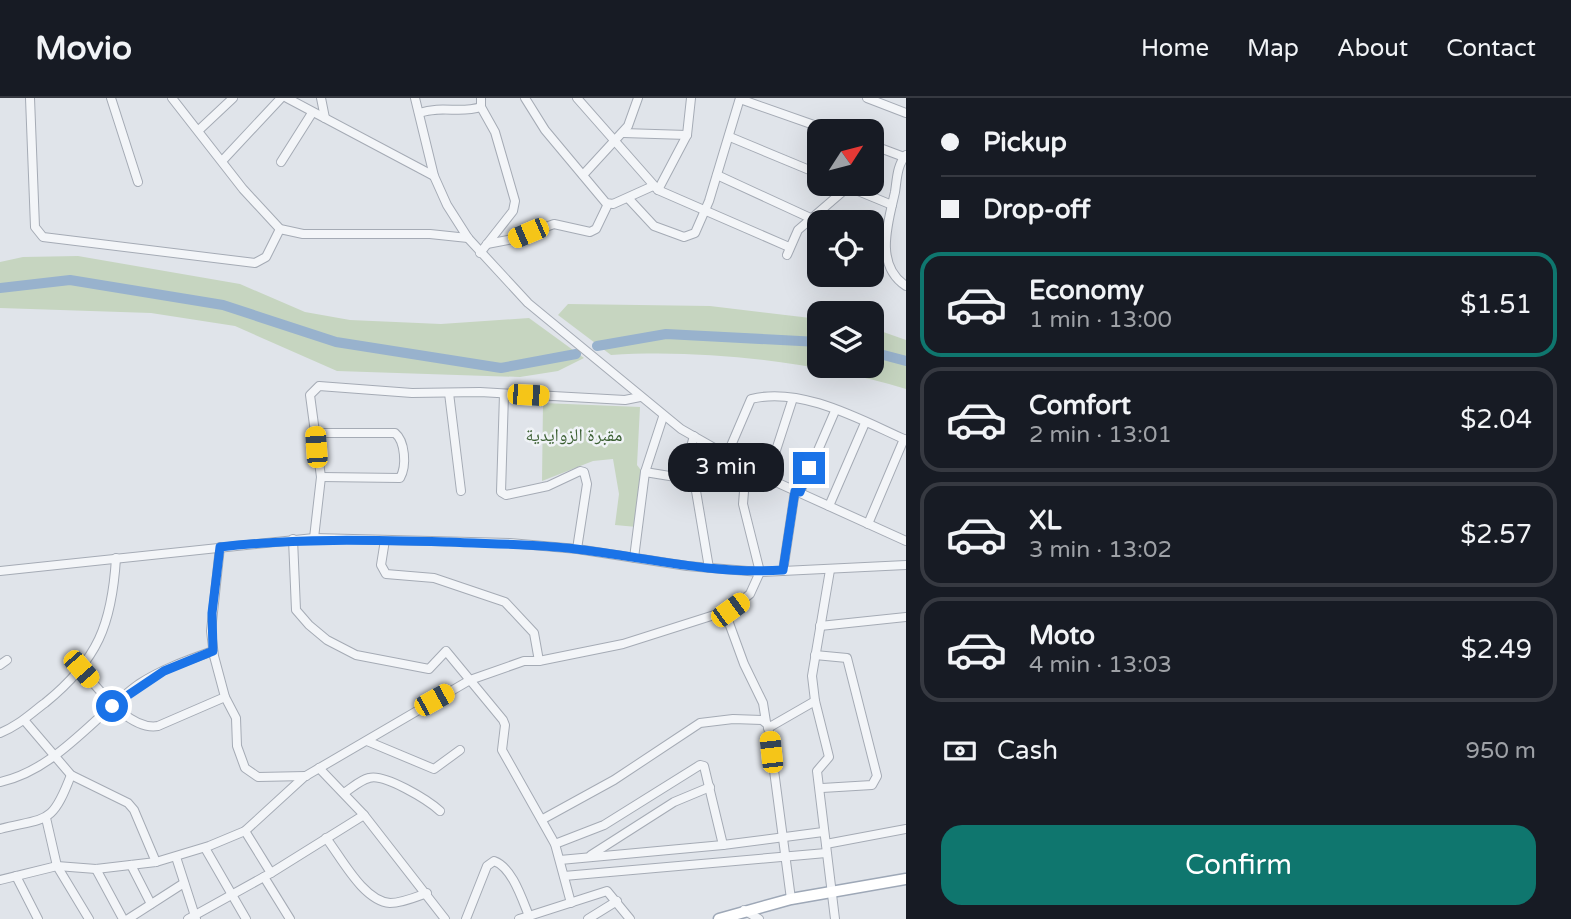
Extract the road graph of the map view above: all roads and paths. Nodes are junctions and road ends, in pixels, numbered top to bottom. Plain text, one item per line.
1 (30, 98) edge
2 (111, 98) edge
3 (172, 98) edge
4 (233, 98) edge
5 (281, 98) edge
6 (287, 98) edge
7 (321, 98) edge
8 (415, 98) edge
9 (525, 98) edge
10 (577, 98) edge
11 (638, 98) edge
12 (691, 98) edge
13 (740, 98) edge
14 (867, 98) edge
15 (890, 102) edge
16 (481, 103) edge
17 (312, 113) junction
18 (419, 113) junction
19 (906, 113) edge
20 (325, 118) junction
21 (807, 122) edge
22 (200, 130) junction
23 (623, 133) junction
24 (687, 135) junction
25 (730, 138) junction
26 (614, 143) junction
27 (884, 149) edge
28 (905, 156) edge
29 (222, 160) junction
30 (281, 162) dead end
31 (807, 169) edge
32 (583, 175) junction
33 (718, 175) junction
34 (434, 176) junction
35 (138, 182) dead end
36 (656, 188) junction
37 (836, 196) edge
38 (870, 196) edge
39 (628, 198) junction
40 (608, 204) junction
41 (892, 205) junction
42 (824, 210) edge
43 (705, 212) junction
44 (807, 216) edge
45 (807, 225) edge
46 (280, 229) junction
47 (885, 237) joint
48 (468, 238) junction
49 (487, 244) junction
50 (480, 253) junction
51 (906, 286) edge
52 (449, 393) junction
53 (504, 394) junction
54 (640, 397) junction
55 (793, 398) junction
56 (835, 411) junction
57 (663, 417) junction
58 (865, 423) junction
59 (315, 433) junction
60 (694, 436) junction
61 (905, 440) edge
62 (727, 455) junction
63 (746, 466) junction
64 (645, 472) junction
65 (321, 477) junction
66 (682, 478) junction
67 (767, 478) junction
68 (461, 491) dead end
69 (797, 492) junction
70 (828, 506) junction
71 (868, 524) junction
72 (314, 538) junction
73 (293, 539) junction
74 (385, 540) junction
75 (906, 541) edge
76 (220, 547) junction
77 (577, 549) junction
78 (116, 558) junction
79 (634, 558) junction
80 (906, 565) edge
81 (709, 568) junction
82 (783, 570) junction
83 (830, 570) junction
84 (0, 571) edge
85 (760, 572) junction
86 (725, 612) junction
87 (906, 617) edge
88 (820, 626) junction
89 (213, 651) junction
90 (815, 655) junction
91 (539, 661) junction
92 (81, 669) junction
93 (470, 680) junction
94 (225, 697) junction
95 (815, 701) junction
96 (112, 706) junction
97 (24, 720) junction
98 (767, 725) junction
99 (0, 733) edge
100 (367, 741) junction
101 (460, 750) dead end
102 (53, 757) junction
103 (319, 768) junction
104 (71, 775) junction
105 (306, 776) junction
106 (0, 782) edge
107 (709, 788) junction
108 (822, 788) junction
109 (345, 793) junction
110 (440, 811) dead end
111 (364, 815) junction
112 (46, 817) junction
113 (542, 819) junction
114 (0, 829) edge
115 (906, 829) edge
116 (245, 831) junction
117 (823, 832) junction
118 (326, 838) junction
119 (785, 838) junction
120 (555, 844) junction
121 (723, 845) junction
122 (205, 848) junction
123 (826, 848) junction
124 (176, 857) junction
125 (588, 857) junction
126 (788, 858) junction
127 (561, 860) junction
128 (156, 862) junction
129 (131, 865) junction
130 (57, 866) junction
131 (96, 869) junction
132 (268, 875) junction
133 (16, 876) junction
134 (564, 876) junction
135 (906, 879) edge
136 (0, 880) edge
137 (184, 883) junction
138 (427, 893) junction
139 (831, 893) junction
140 (233, 894) junction
141 (791, 899) junction
142 (617, 901) junction
143 (571, 903) junction
144 (151, 904) junction
145 (744, 910) junction
146 (443, 916) edge
147 (529, 916) junction
148 (193, 918) edge
149 (38, 919) edge
150 (89, 919) edge
151 (125, 919) edge
152 (246, 919) edge
153 (290, 919) edge
154 (432, 919) edge
155 (466, 919) edge
156 (519, 919) edge
157 (588, 919) edge
158 (630, 919) edge
159 (719, 919) edge
160 (759, 919) edge
161 (835, 919) edge

1 - 46 street
2 - 35 street
3 - 22 street
4 - 22 street
5 - 29 street
6 - 17 street
7 - 20 street
8 - 18 street
9 - 32 street
10 - 26 street
11 - 23 street
12 - 24 street
13 - 21 street
13 - 25 street
14 - 15 street
15 - 19 street
16 - 18 street
16 - 49 street
17 - 20 street
17 - 30 street
18 - 34 street
20 - 34 street
22 - 29 street
23 - 24 street
23 - 26 street
24 - 36 street
25 - 31 street
25 - 33 street
26 - 32 street
26 - 36 street
27 - 28 street
28 - 41 street
29 - 46 street
32 - 40 street
33 - 43 street
33 - 44 street
34 - 48 street
36 - 39 street
36 - 43 street
37 - 42 street
38 - 41 street
39 - 40 street
39 - 43 street
40 - 49 street
41 - 47 street
43 - 45 street
46 - 48 street
47 - 51 street
48 - 50 street
49 - 50 street
50 - 54 street
52 - 53 street
52 - 59 street
52 - 68 street
53 - 54 street
53 - 77 street
54 - 57 street
55 - 56 street
55 - 62 street
55 - 67 street
56 - 58 street
56 - 69 street
57 - 60 street
57 - 64 street
58 - 61 street
58 - 70 street
59 - 65 street
59 - 65 street
60 - 62 street
60 - 66 street
61 - 71 street
62 - 63 street
63 - 67 street
63 - 85 street
64 - 66 street
64 - 79 street
65 - 72 street
66 - 81 street
67 - 69 street
69 - 70 street
69 - 82 street
70 - 71 street
71 - 75 street
72 - 73 street
72 - 74 street
73 - 76 street
73 - 93 street
74 - 77 street
74 - 91 street
76 - 78 street
76 - 89 street
77 - 79 street
78 - 84 street
78 - 92 street
79 - 81 street
80 - 83 street
81 - 85 street
82 - 83 street
82 - 85 street
83 - 88 street
85 - 86 street
86 - 91 street
86 - 98 street
87 - 88 street
88 - 90 street
89 - 94 street
89 - 96 street
90 - 95 street
90 - 108 street
91 - 93 street
92 - 96 street
92 - 97 street
93 - 100 street
93 - 113 street
94 - 96 street
94 - 105 street
95 - 98 street
95 - 108 street
96 - 102 street
97 - 99 street
97 - 102 street
98 - 113 street
98 - 119 street
100 - 101 street
100 - 103 street
102 - 104 street
102 - 106 street
103 - 105 street
103 - 109 street
104 - 112 street
104 - 128 street
105 - 116 street
107 - 120 street
107 - 121 street
107 - 125 street
108 - 117 street
109 - 110 street
109 - 111 street
111 - 118 street
111 - 138 street
112 - 114 street
112 - 130 street
113 - 120 street
115 - 123 street
116 - 122 street
116 - 132 street
117 - 119 street
117 - 123 street
118 - 132 street
118 - 138 street
119 - 121 street
119 - 126 street
120 - 127 street
121 - 125 street
122 - 124 street
122 - 140 street
123 - 126 street
123 - 139 street
124 - 128 street
124 - 137 street
125 - 127 street
126 - 134 street
126 - 141 street
127 - 134 street
128 - 129 street
129 - 131 street
129 - 144 street
130 - 131 street
130 - 133 street
130 - 150 street
131 - 151 street
132 - 140 street
132 - 153 street
133 - 136 street
133 - 149 street
134 - 143 street
135 - 139 main road
137 - 144 street
137 - 148 street
138 - 146 street
139 - 141 main road
139 - 161 street
140 - 148 street
140 - 152 street
141 - 145 main road
142 - 143 street
142 - 157 street
142 - 158 street
143 - 147 street
144 - 151 street
145 - 159 main road
145 - 160 street
146 - 154 street
147 - 155 street
147 - 156 street

